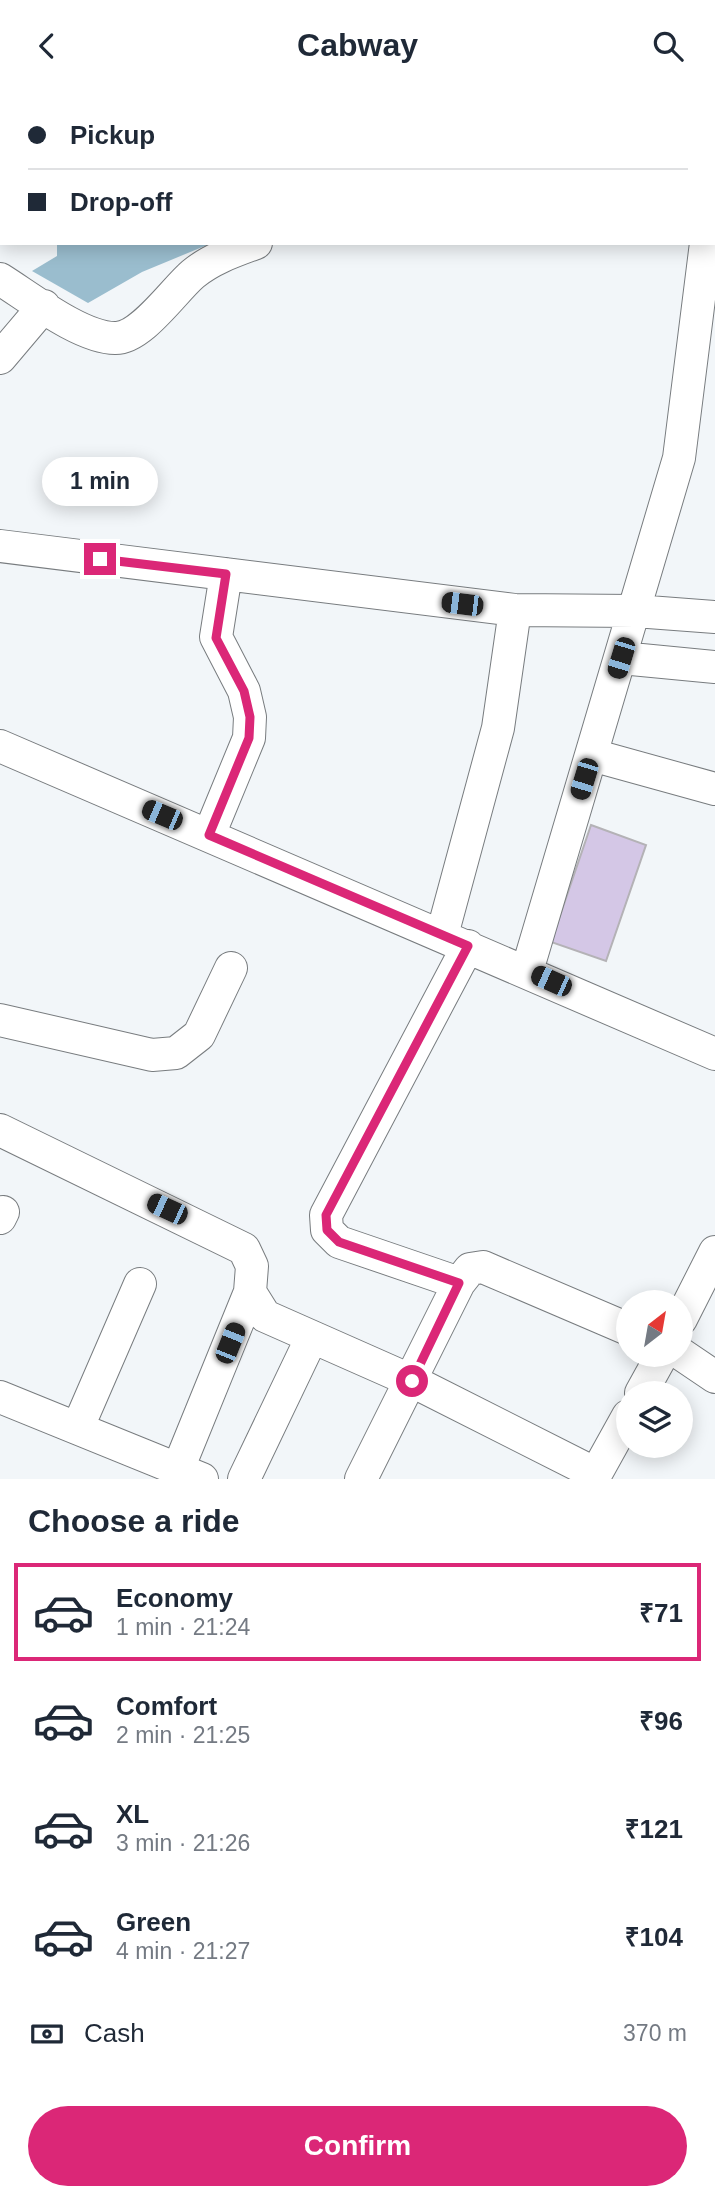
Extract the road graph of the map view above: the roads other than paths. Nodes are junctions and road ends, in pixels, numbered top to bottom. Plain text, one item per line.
1 (251, 245) edge
2 (706, 245) edge
3 (0, 279) edge
4 (44, 306) junction
5 (0, 358) edge
6 (0, 546) edge
7 (226, 574) junction
8 (514, 610) junction
9 (635, 611) junction
10 (715, 617) edge
11 (621, 658) junction
12 (715, 667) edge
13 (0, 746) edge
14 (592, 755) junction
15 (715, 789) edge
16 (209, 835) junction
17 (455, 940) junction
18 (231, 968) dead end
19 (527, 971) junction
20 (0, 1020) edge
21 (715, 1054) edge
22 (0, 1130) edge
23 (715, 1252) edge
24 (459, 1283) junction
25 (140, 1284) dead end
26 (250, 1292) junction
27 (693, 1295) edge
28 (616, 1324) edge
29 (312, 1337) junction
30 (693, 1362) edge
31 (715, 1377) edge
32 (412, 1381) junction
33 (0, 1397) edge
34 (78, 1427) junction
35 (616, 1438) edge
36 (190, 1474) edge
37 (595, 1476) edge
38 (244, 1479) edge
39 (360, 1479) edge

1 - 4 street
2 - 9 street
3 - 4 street
4 - 5 street
6 - 7 street
7 - 8 street
7 - 16 street
8 - 9 street
8 - 17 street
9 - 10 street
9 - 11 street
11 - 12 street
11 - 14 street
13 - 16 street
14 - 15 street
14 - 19 street
16 - 17 street
17 - 19 street
17 - 24 street
18 - 20 street
19 - 21 street
22 - 26 street
23 - 27 street
24 - 28 street
24 - 32 street
25 - 34 street
26 - 29 street
26 - 36 street
29 - 32 street
29 - 38 street
30 - 31 street
32 - 37 street
32 - 39 street
33 - 34 street
34 - 36 street
35 - 37 street

